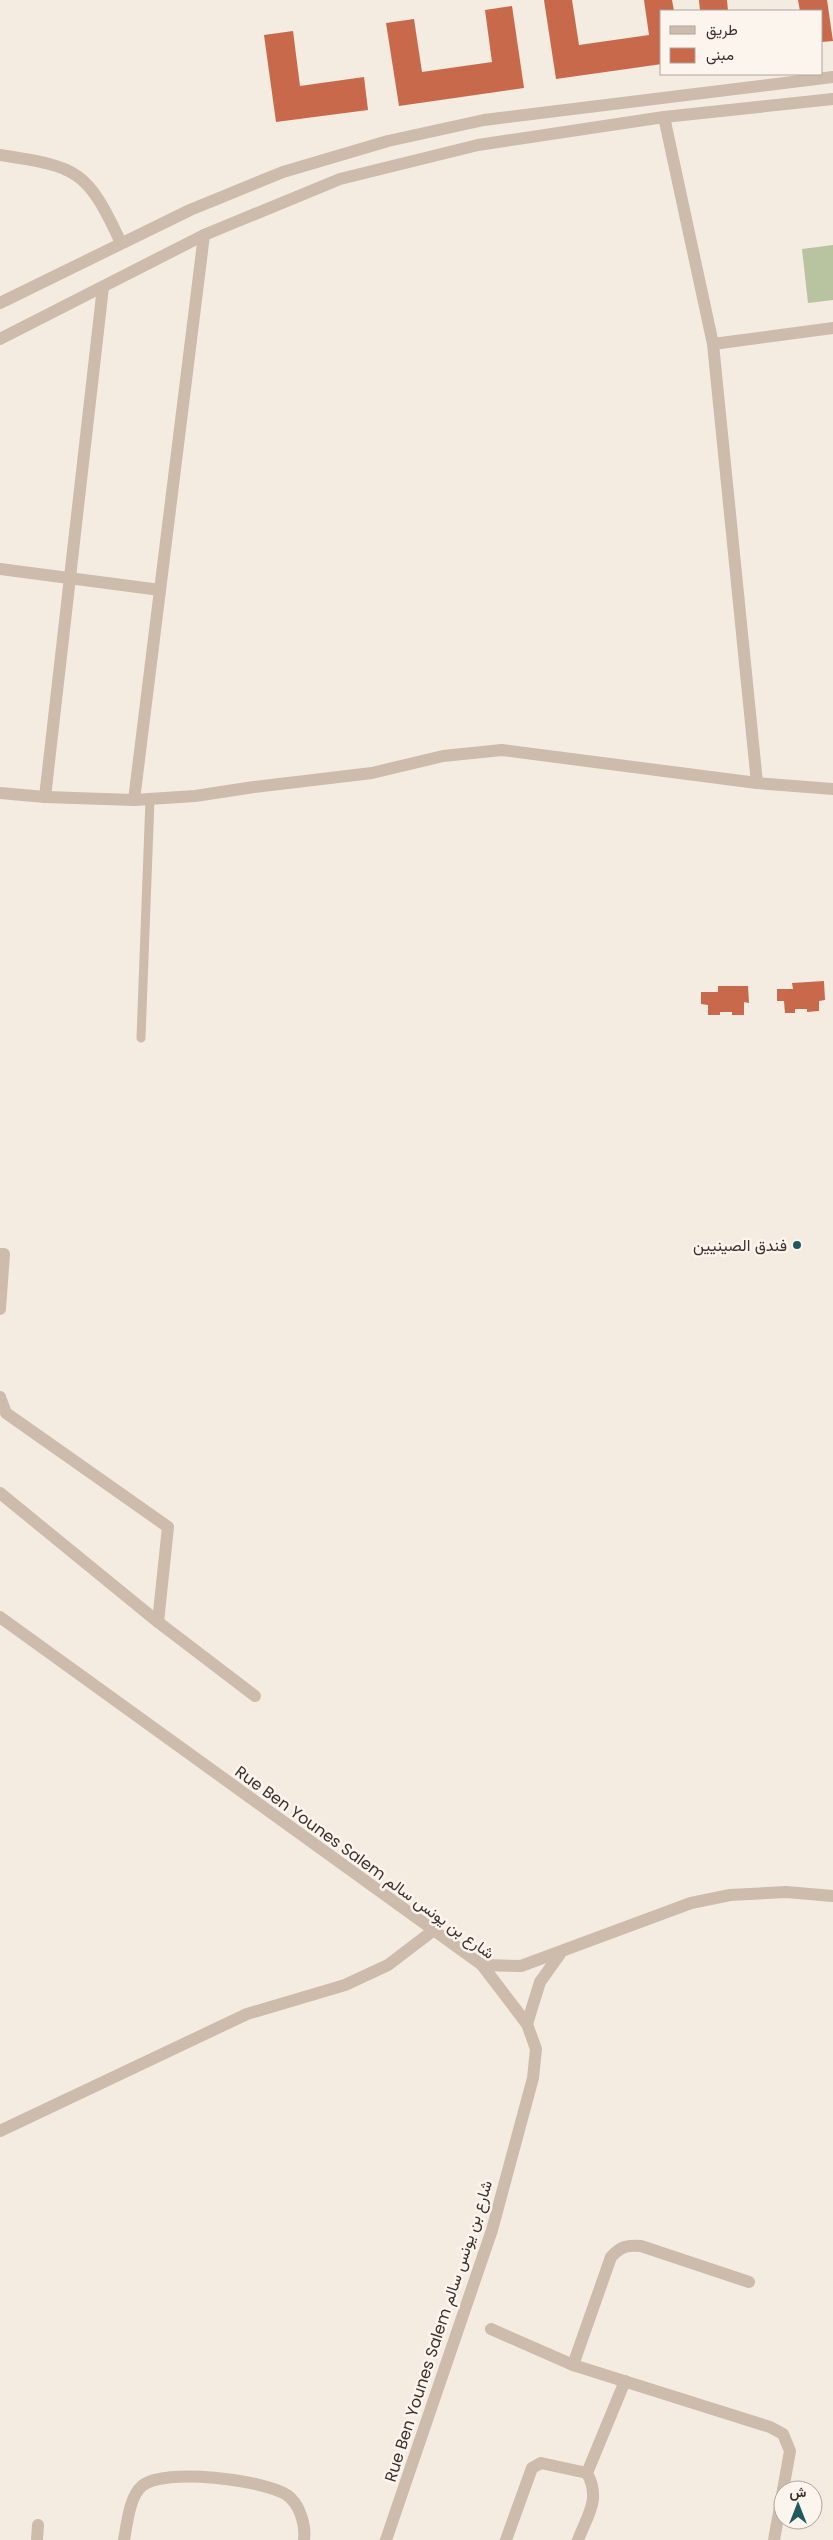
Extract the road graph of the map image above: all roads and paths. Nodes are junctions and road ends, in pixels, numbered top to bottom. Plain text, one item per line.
1 (833, 77) edge
2 (833, 99) edge
3 (664, 116) junction
4 (0, 155) edge
5 (204, 235) junction
6 (121, 243) junction
7 (103, 287) junction
8 (0, 303) edge
9 (833, 328) edge
10 (0, 339) edge
11 (713, 344) junction
12 (0, 570) edge
13 (69, 579) junction
14 (160, 590) junction
15 (757, 782) junction
16 (833, 789) edge
17 (0, 793) edge
18 (45, 797) junction
19 (150, 799) junction
20 (134, 800) junction
21 (141, 1038) dead end
22 (0, 1254) edge
23 (0, 1309) edge
24 (0, 1397) edge
25 (0, 1493) edge
26 (0, 1617) edge
27 (158, 1622) junction
28 (255, 1696) dead end
29 (833, 1896) edge
30 (434, 1930) junction
31 (560, 1954) junction
32 (482, 1966) junction
33 (527, 2024) junction
34 (0, 2131) edge
35 (749, 2282) dead end
36 (491, 2329) dead end
37 (573, 2365) junction
38 (624, 2381) junction
39 (587, 2473) junction
40 (785, 2480) edge
41 (38, 2526) dead end
42 (37, 2540) edge
43 (124, 2540) edge
44 (304, 2540) edge
45 (386, 2540) edge
46 (506, 2540) edge
47 (578, 2540) edge

1 - 6 street
2 - 3 street
3 - 5 street
3 - 11 street
4 - 6 street
5 - 7 street
5 - 14 street
6 - 8 street
7 - 10 street
7 - 13 street
9 - 11 street
11 - 15 street
12 - 13 street
13 - 14 street
13 - 18 street
14 - 20 street
15 - 16 street
15 - 19 street
17 - 18 street
18 - 20 street
19 - 20 street
19 - 21 lane
22 - 23 street
24 - 27 street
25 - 27 street
26 - 30 street, Rue Ben Younes Salem شارع بن يونس سالم
27 - 28 street
29 - 31 street
30 - 32 street, Rue Ben Younes Salem شارع بن يونس سالم
30 - 34 street
31 - 32 street
31 - 33 street
32 - 33 street, Rue Ben Younes Salem شارع بن يونس سالم
33 - 45 street, Rue Ben Younes Salem شارع بن يونس سالم
35 - 37 street
36 - 37 street
37 - 38 street
38 - 39 street
38 - 40 street
39 - 46 street
39 - 47 street
41 - 42 street
43 - 44 street

